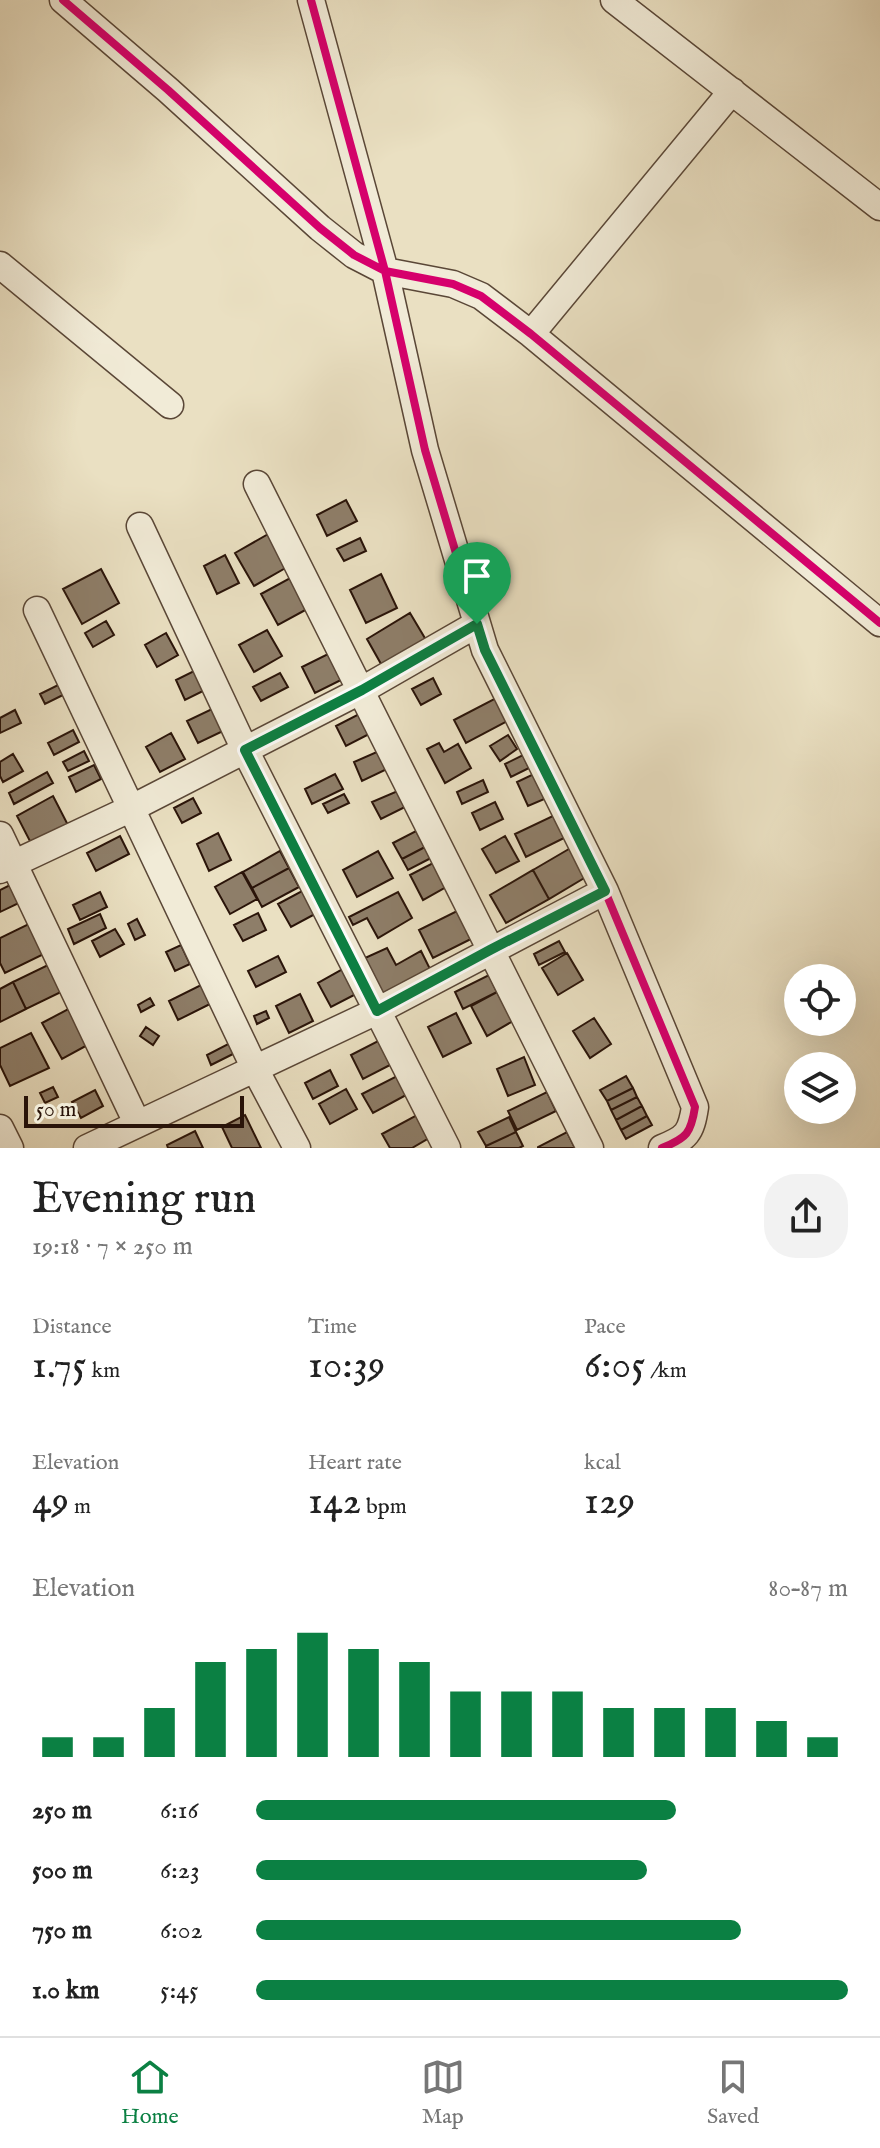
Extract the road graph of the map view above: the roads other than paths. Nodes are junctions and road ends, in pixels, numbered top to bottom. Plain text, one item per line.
1 (63, 0) edge
2 (311, 0) edge
3 (614, 0) edge
4 (732, 91) junction
5 (880, 207) edge
6 (0, 265) edge
7 (385, 271) junction
8 (531, 334) junction
9 (170, 405) dead end
10 (257, 484) dead end
11 (140, 526) dead end
12 (37, 610) dead end
13 (880, 623) edge
14 (477, 624) junction
15 (362, 690) junction
16 (245, 750) junction
17 (132, 808) junction
18 (0, 835) edge
19 (7, 866) edge
20 (605, 891) junction
21 (490, 950) junction
22 (377, 1011) junction
23 (255, 1069) junction
24 (137, 1123) junction
25 (0, 1128) edge
26 (10, 1148) edge
27 (87, 1148) edge
28 (297, 1148) edge
29 (447, 1148) edge
30 (590, 1148) edge
31 (662, 1148) edge

1 - 7 street
2 - 7 street
3 - 4 street
4 - 5 street
4 - 8 street
6 - 9 street
7 - 8 street
7 - 14 street
8 - 13 street
10 - 15 street
11 - 16 street
12 - 17 street
14 - 15 street
14 - 20 street
15 - 16 street
15 - 21 street
16 - 17 street
16 - 22 street
17 - 19 street
17 - 23 street
18 - 19 street
19 - 24 street
20 - 21 street
20 - 31 street
21 - 22 street
21 - 30 street
22 - 23 street
22 - 29 street
23 - 24 street
23 - 28 street
24 - 27 street
25 - 26 street

